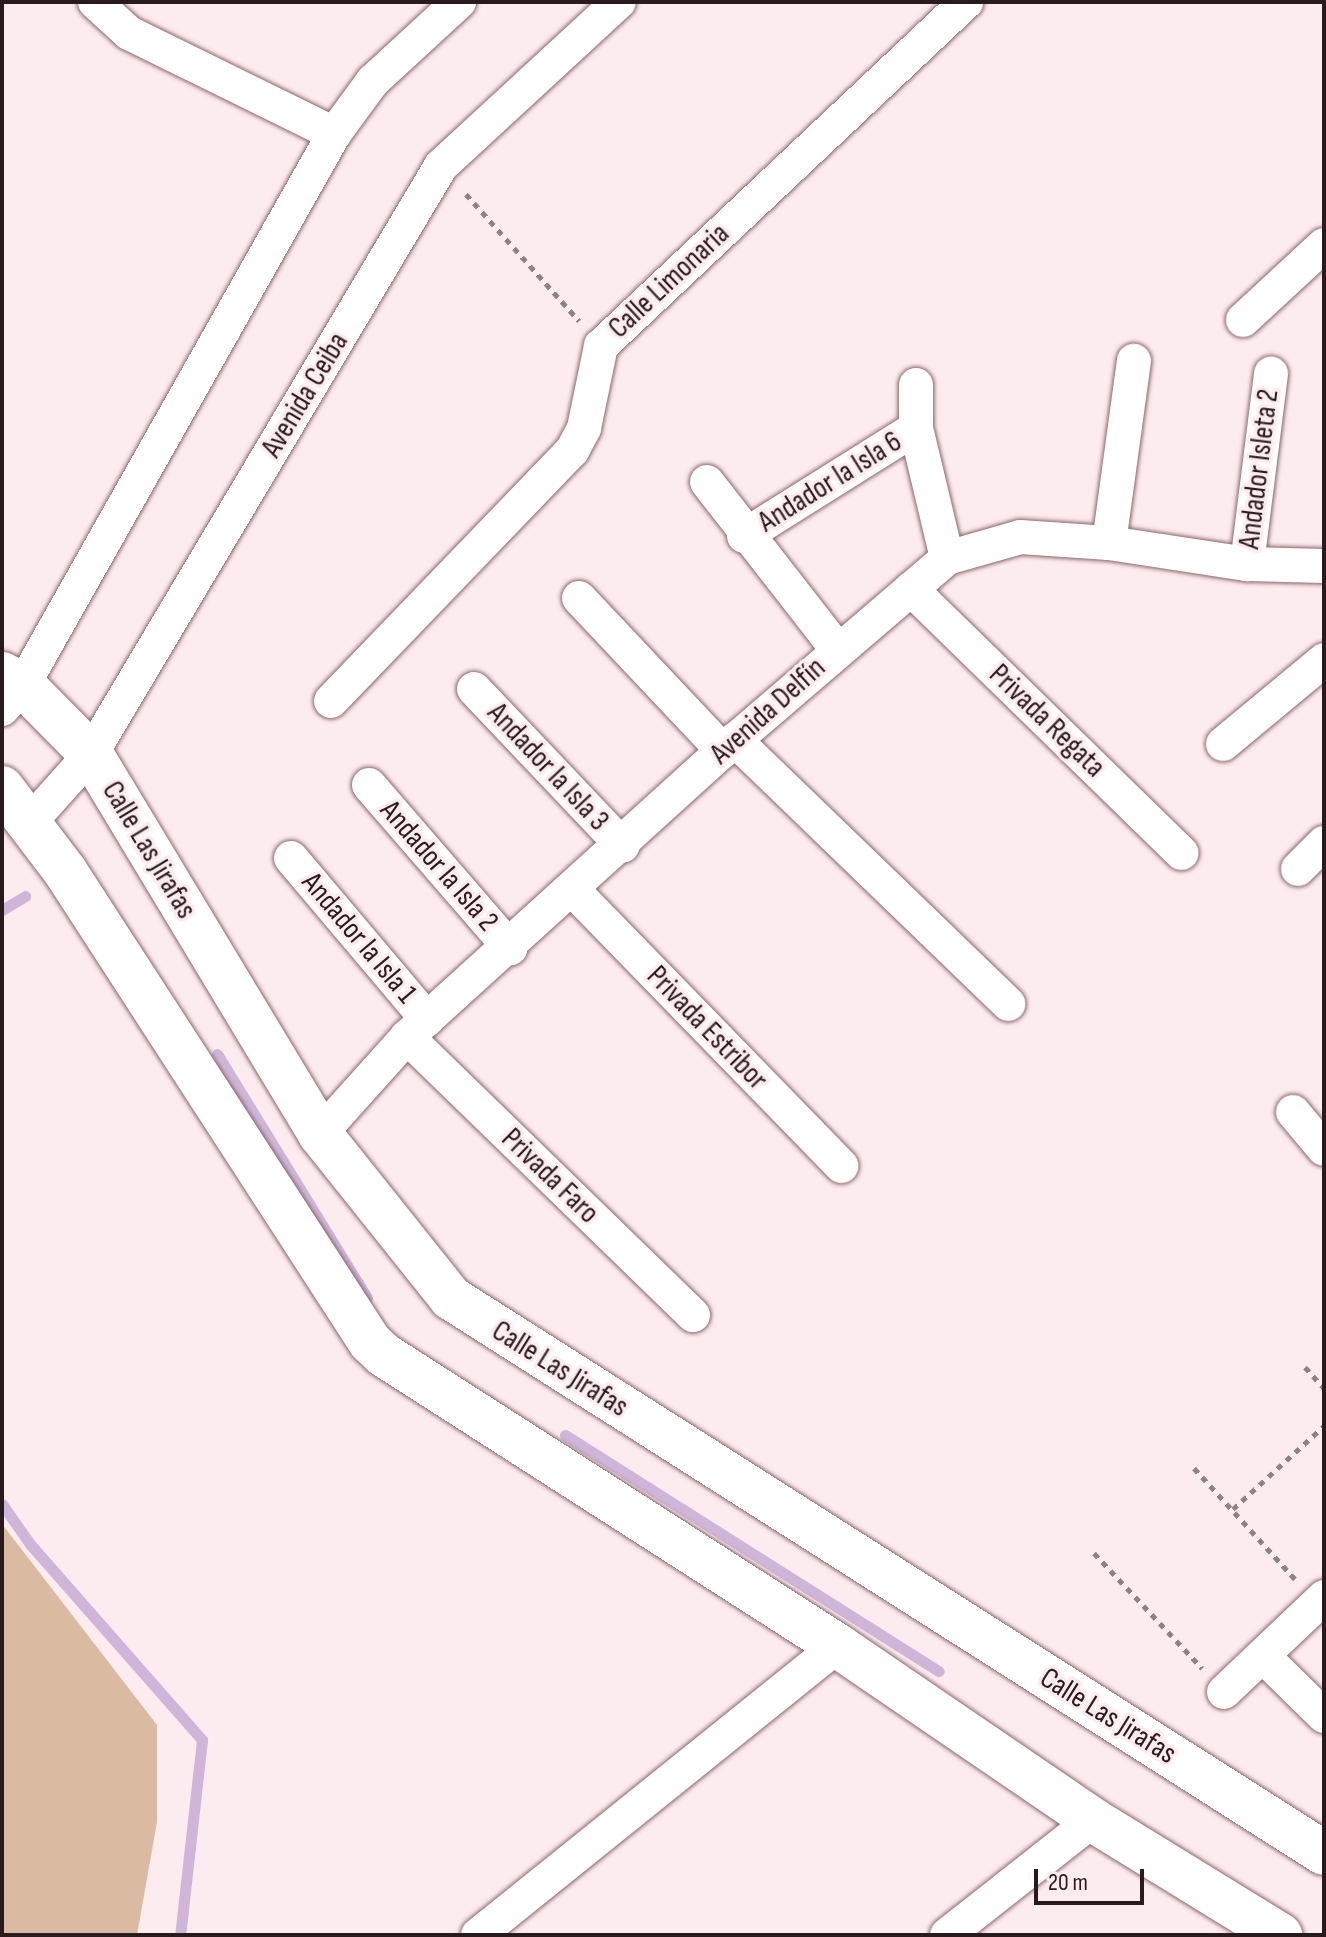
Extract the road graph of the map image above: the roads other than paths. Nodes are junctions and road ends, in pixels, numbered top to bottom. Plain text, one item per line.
1 (95, 2) edge
2 (459, 2) edge
3 (619, 2) edge
4 (966, 2) edge
5 (334, 134) junction
6 (1324, 245) edge
7 (1243, 320) dead end
8 (1134, 361) dead end
9 (1271, 374) dead end
10 (916, 385) dead end
11 (916, 428) junction
12 (707, 482) dead end
13 (744, 536) junction
14 (1109, 543) junction
15 (947, 558) junction
16 (1247, 564) junction
17 (1324, 566) edge
18 (911, 589) junction
19 (579, 598) dead end
20 (837, 649) junction
21 (1324, 660) edge
22 (9, 689) edge
23 (474, 689) dead end
24 (331, 701) dead end
25 (1223, 744) dead end
26 (729, 745) junction
27 (91, 754) junction
28 (369, 785) dead end
29 (2, 788) edge
30 (31, 821) junction
31 (1324, 843) edge
32 (623, 846) junction
33 (1182, 853) dead end
34 (291, 858) dead end
35 (1298, 869) dead end
36 (573, 890) junction
37 (510, 948) junction
38 (1008, 1004) dead end
39 (417, 1028) junction
40 (1293, 1112) dead end
41 (320, 1134) junction
42 (1324, 1149) edge
43 (841, 1166) dead end
44 (693, 1315) dead end
45 (1321, 1600) edge
46 (838, 1646) junction
47 (1264, 1657) junction
48 (1224, 1692) road end
49 (1324, 1716) edge
50 (1093, 1820) junction
51 (1324, 1853) edge
52 (478, 1935) edge
53 (947, 1935) edge
54 (1280, 1935) edge

1 - 5 street
2 - 5 street
3 - 27 street, Avenida Ceiba
4 - 24 street, Calle Limonaria
5 - 22 street
6 - 7 street
8 - 14 street
9 - 16 street, Andador Isleta 2
10 - 11 street
11 - 13 street, Andador la Isla 6
11 - 15 street
12 - 13 street
13 - 20 street
14 - 15 street, Avenida Delfín
14 - 16 street, Avenida Delfín
15 - 18 street, Avenida Delfín
16 - 17 street, Avenida Delfín
18 - 20 street, Avenida Delfín
18 - 33 street, Privada Regata
19 - 26 street
20 - 26 street, Avenida Delfín
21 - 25 street
22 - 27 main road, Calle Las Jirafas
23 - 32 street, Andador la Isla 3
26 - 32 street, Avenida Delfín
26 - 38 street
27 - 30 street, Avenida Ceiba
27 - 41 main road, Calle Las Jirafas
28 - 37 street, Andador la Isla 2
29 - 30 main road
30 - 46 main road
31 - 35 street
32 - 36 street, Avenida Delfín
34 - 39 street, Andador la Isla 1
36 - 37 street, Avenida Delfín
36 - 43 street, Privada Estribor
37 - 39 street, Avenida Delfín
39 - 41 street, Avenida Delfín
39 - 44 street, Privada Faro
40 - 42 street
41 - 51 main road, Calle Las Jirafas
45 - 47 street
46 - 50 main road
46 - 52 street
47 - 48 street
47 - 49 street
50 - 53 street
50 - 54 main road

